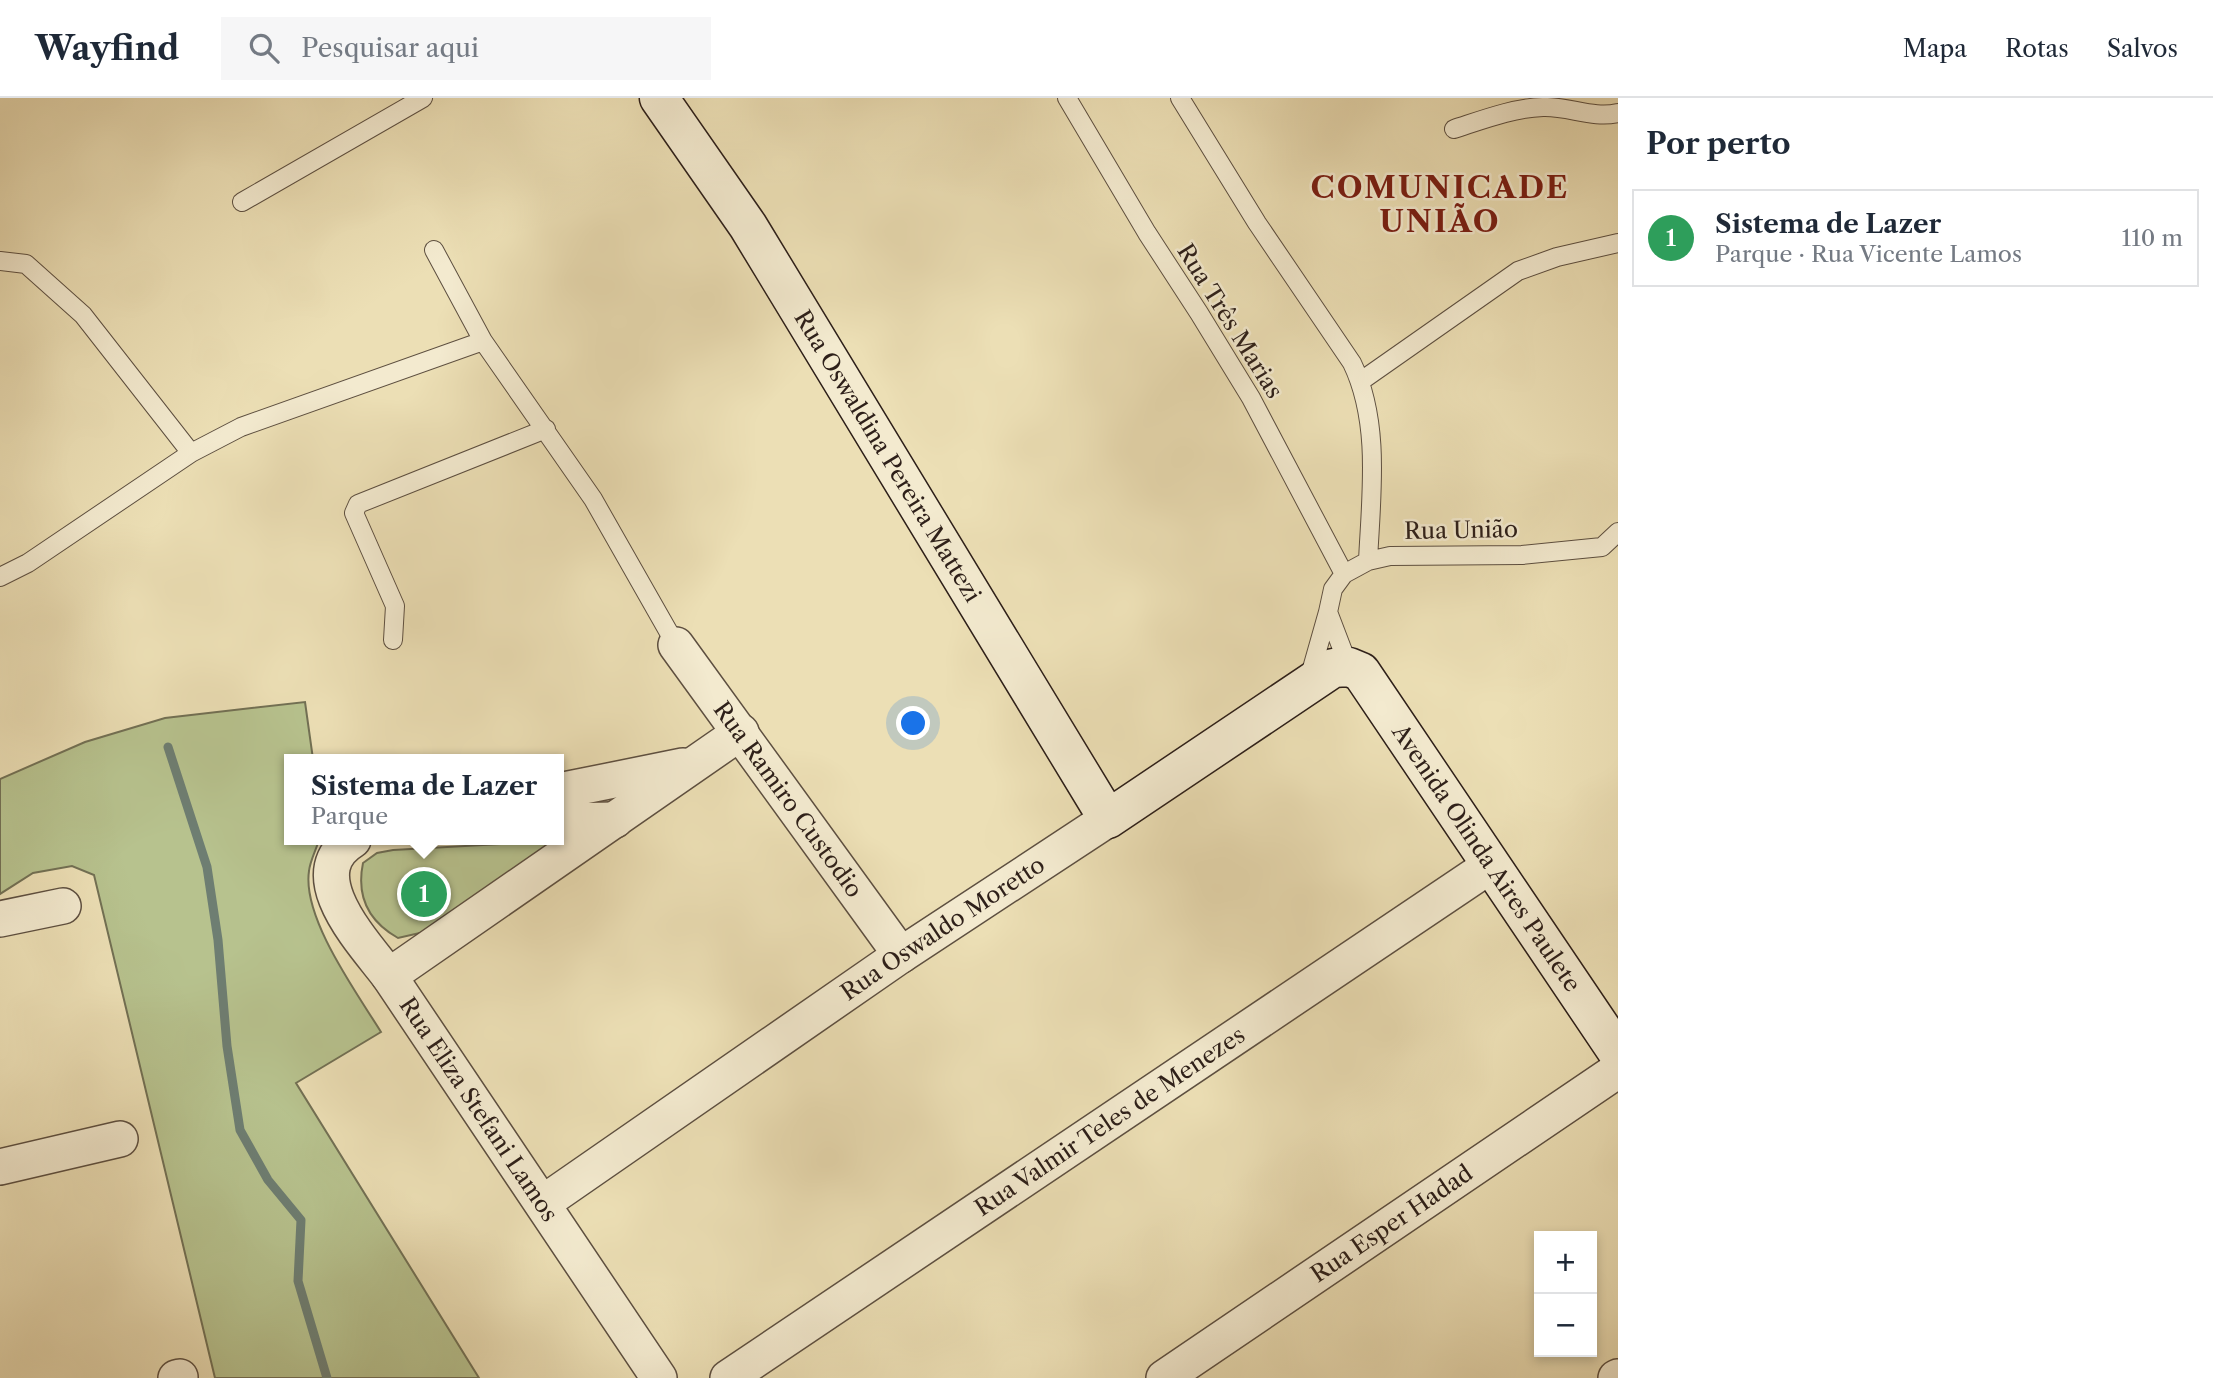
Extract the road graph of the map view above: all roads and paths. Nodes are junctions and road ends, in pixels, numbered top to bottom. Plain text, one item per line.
1 (423, 98) edge
2 (659, 98) edge
3 (1066, 98) edge
4 (1180, 98) edge
5 (1618, 113) edge
6 (1454, 128) dead end
7 (242, 202) dead end
8 (1615, 249) edge
9 (434, 250) dead end
10 (0, 261) edge
11 (483, 341) junction
12 (1361, 382) junction
13 (546, 429) junction
14 (191, 453) junction
15 (1618, 532) edge
16 (1368, 561) junction
17 (1344, 574) junction
18 (0, 578) edge
19 (1328, 612) junction
20 (393, 640) dead end
21 (676, 645) joint
22 (1349, 667) junction
23 (1307, 686) junction
24 (741, 732) junction
25 (696, 763) junction
26 (564, 791) edge
27 (1108, 819) junction
28 (615, 820) junction
29 (564, 821) edge
30 (346, 845) edge
31 (1491, 865) junction
32 (63, 906) dead end
33 (0, 919) edge
34 (901, 955) junction
35 (389, 976) junction
36 (1618, 1053) edge
37 (1618, 1070) edge
38 (120, 1139) dead end
39 (0, 1167) edge
40 (543, 1203) junction
41 (659, 1378) edge
42 (728, 1378) edge
43 (1164, 1378) edge

1 - 7 lane
2 - 27 street, Rua Oswaldina Pereira Mattezi
3 - 17 lane, Rua Três Marias
4 - 12 lane
5 - 6 lane
8 - 12 lane
9 - 11 lane
10 - 14 lane
11 - 13 lane
11 - 14 lane
12 - 16 lane
13 - 20 lane
13 - 21 lane
14 - 18 lane
15 - 16 lane, Rua União
16 - 17 lane, Rua União
17 - 19 lane
19 - 22 lane
19 - 23 lane
21 - 24 street, Rua Ramiro Custodio
22 - 23 street, Rua Oswaldo Moretto
22 - 31 street, Avenida Olinda Aires Paulete
23 - 27 street, Rua Oswaldo Moretto
24 - 25 street
24 - 34 street, Rua Ramiro Custodio
25 - 26 street
25 - 28 street
27 - 34 street, Rua Oswaldo Moretto
28 - 29 street
28 - 35 street
30 - 35 street, Rua Eliza Stefani Lamos
31 - 36 street, Avenida Olinda Aires Paulete
31 - 42 street, Rua Valmir Teles de Menezes
32 - 33 street
34 - 40 street, Rua Oswaldo Moretto
35 - 40 street, Rua Eliza Stefani Lamos
37 - 43 street, Rua Esper Hadad
38 - 39 street
40 - 41 street, Rua Eliza Stefani Lamos

